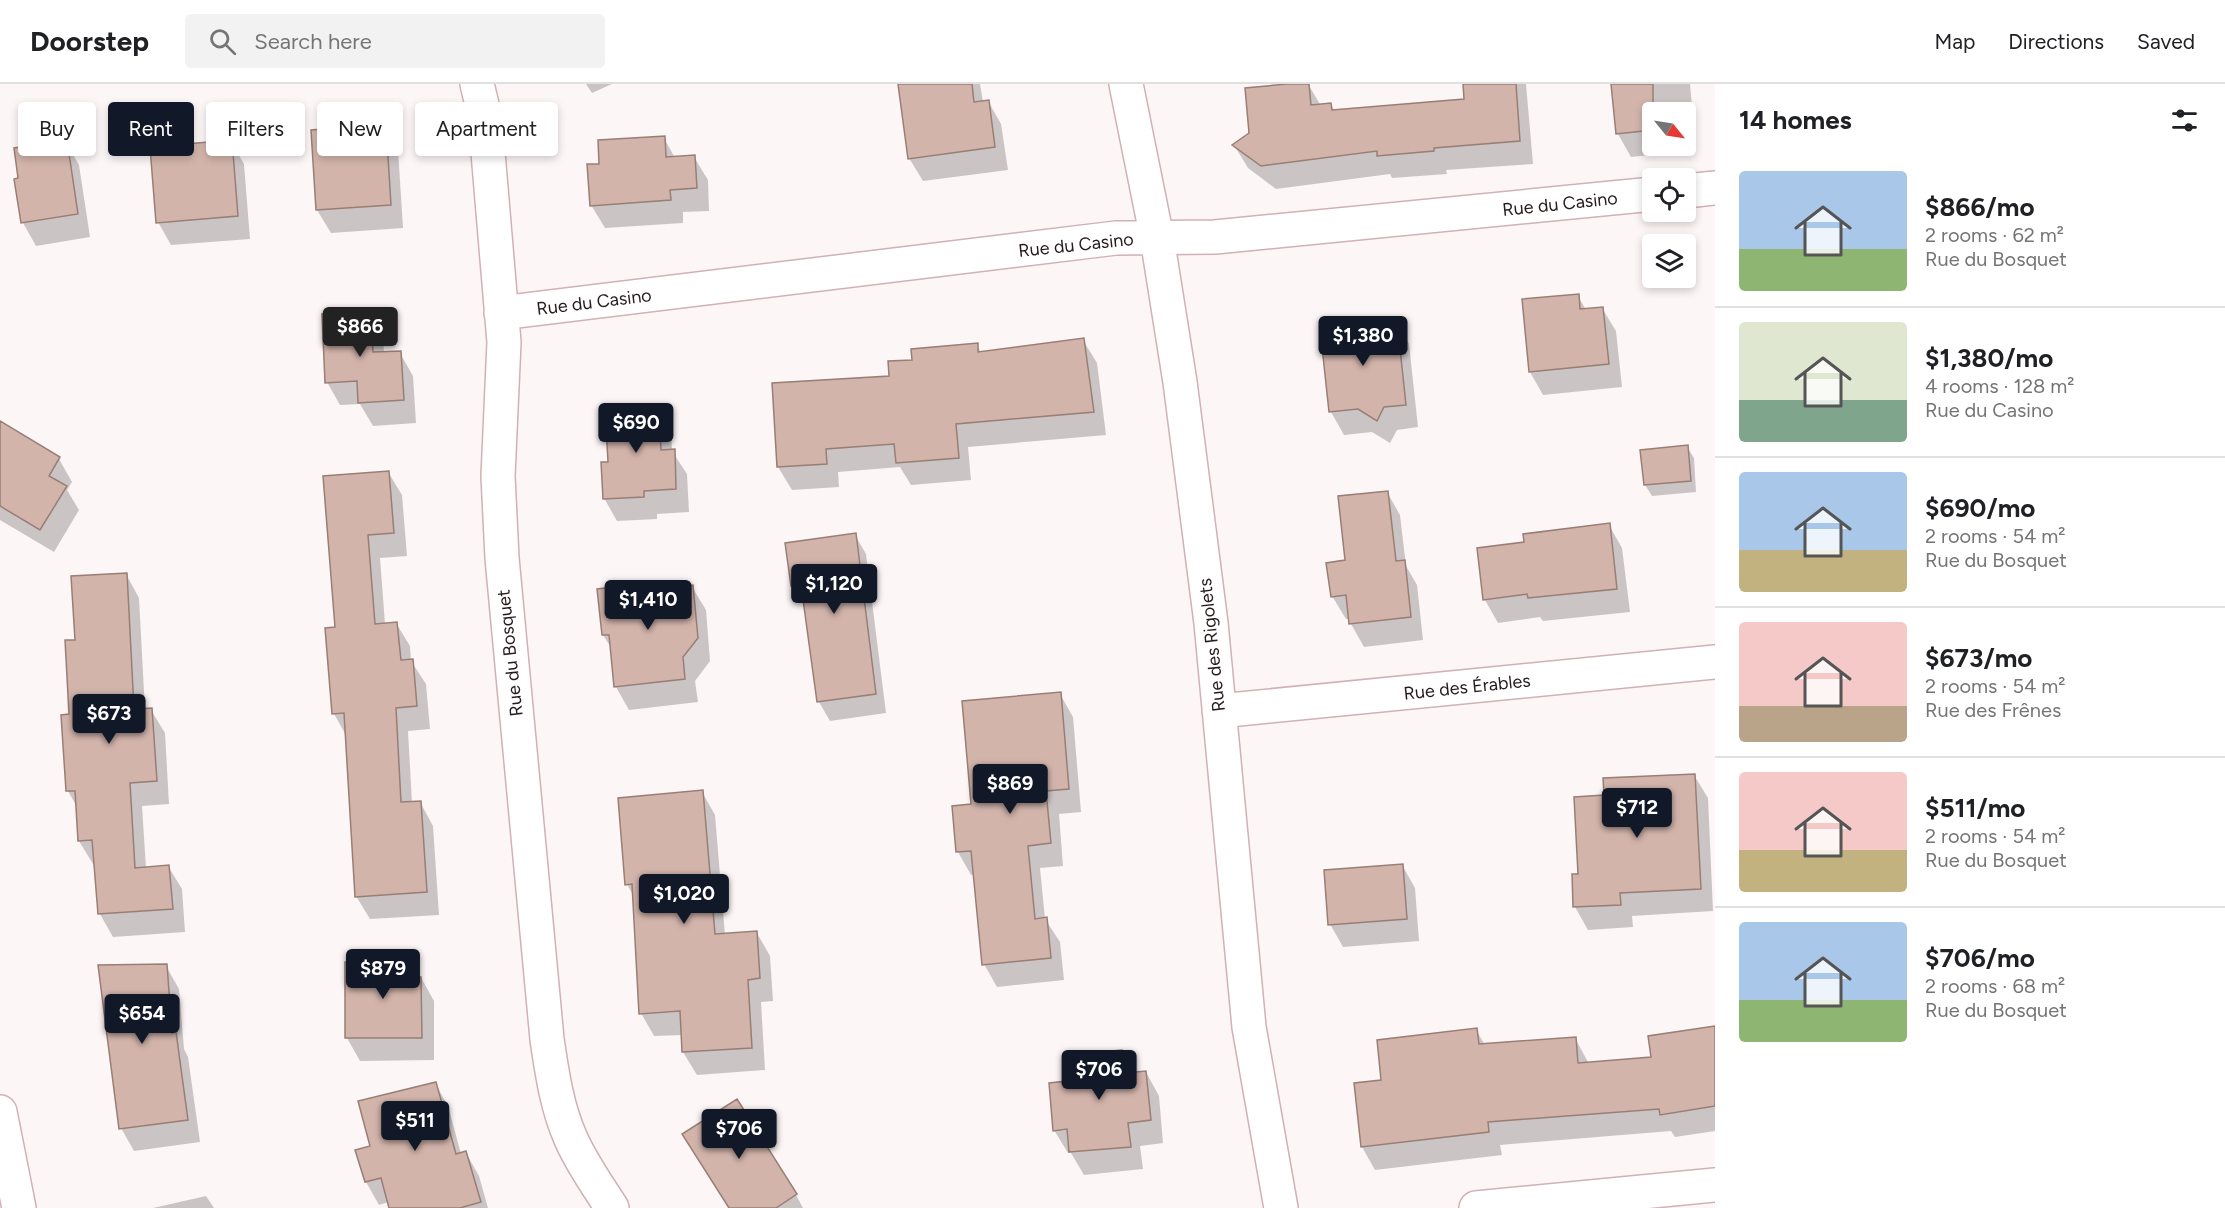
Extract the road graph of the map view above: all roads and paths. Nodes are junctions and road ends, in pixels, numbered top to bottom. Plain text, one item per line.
1 (477, 84) edge
2 (1126, 84) edge
3 (1715, 188) edge
4 (1696, 189) edge
5 (1642, 195) edge
6 (1157, 238) junction
7 (501, 313) junction
8 (1715, 662) edge
9 (1219, 711) junction
10 (0, 1112) edge
11 (1715, 1185) edge
12 (19, 1208) edge
13 (612, 1208) edge
14 (1281, 1208) edge
15 (1476, 1208) edge

1 - 7 street, Rue du Bosquet
2 - 6 street, Rue des Rigolets
3 - 4 street
5 - 6 street, Rue du Casino
6 - 7 street, Rue du Casino
6 - 9 street, Rue des Rigolets
7 - 13 street, Rue du Bosquet
8 - 9 street, Rue des Érables
9 - 14 street, Rue des Rigolets
10 - 12 street
11 - 15 street

